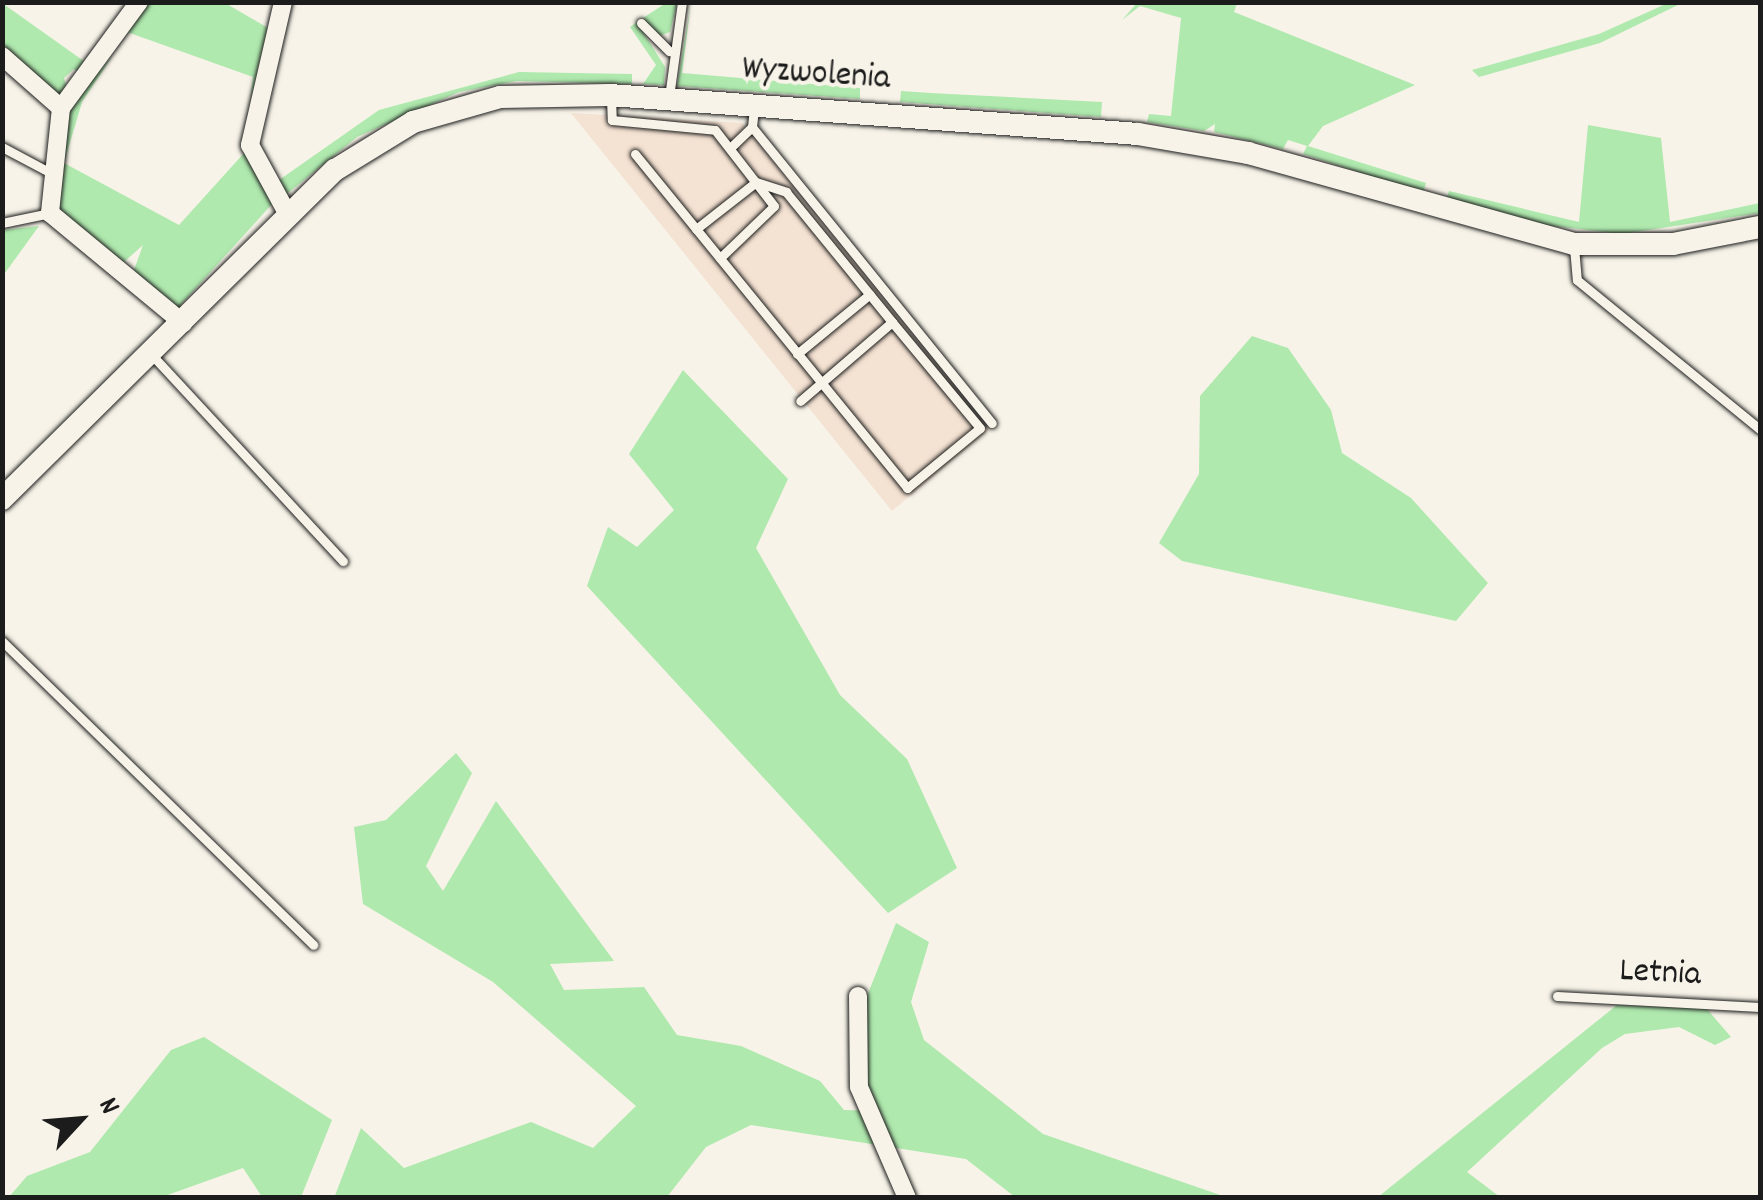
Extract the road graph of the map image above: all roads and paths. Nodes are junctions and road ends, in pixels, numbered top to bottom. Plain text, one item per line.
1 (139, 2) edge
2 (282, 2) edge
3 (682, 2) edge
4 (641, 23) dead end
5 (669, 51) junction
6 (2, 56) edge
7 (610, 96) junction
8 (669, 99) junction
9 (61, 108) junction
10 (753, 116) junction
11 (2, 147) edge
12 (730, 148) junction
13 (635, 154) dead end
14 (49, 172) junction
15 (756, 182) junction
16 (50, 212) junction
17 (287, 213) junction
18 (2, 223) edge
19 (1760, 228) edge
20 (696, 229) junction
21 (1574, 244) junction
22 (720, 258) junction
23 (870, 294) junction
24 (892, 322) junction
25 (183, 323) junction
26 (797, 354) junction
27 (152, 355) junction
28 (821, 383) junction
29 (800, 402) dead end
30 (992, 423) dead end
31 (1760, 429) edge
32 (2, 499) edge
33 (343, 561) dead end
34 (2, 641) edge
35 (312, 946) dead end
36 (858, 996) dead end
37 (1557, 996) dead end
38 (1760, 1008) edge
39 (907, 1198) edge

1 - 9 street
2 - 17 street
3 - 5 lane
4 - 5 lane
5 - 8 lane
6 - 9 street
7 - 8 street, Wyzwolenia
7 - 12 lane
7 - 17 street, Wyzwolenia
8 - 10 street, Wyzwolenia
9 - 14 street
10 - 12 lane
10 - 21 street, Wyzwolenia
10 - 30 lane
11 - 14 lane
12 - 15 lane
13 - 20 lane
14 - 16 street
15 - 20 lane
15 - 22 lane
15 - 23 lane
16 - 18 lane
16 - 25 street
17 - 25 street, Wyzwolenia
19 - 21 street, Wyzwolenia
20 - 22 lane
21 - 31 lane
22 - 26 lane
23 - 24 lane
23 - 26 lane
24 - 28 lane
24 - 28 lane
25 - 27 street, Wyzwolenia
26 - 28 lane
27 - 32 street, Wyzwolenia
27 - 33 lane
28 - 29 lane
34 - 35 lane
36 - 39 street
37 - 38 lane, Letnia

